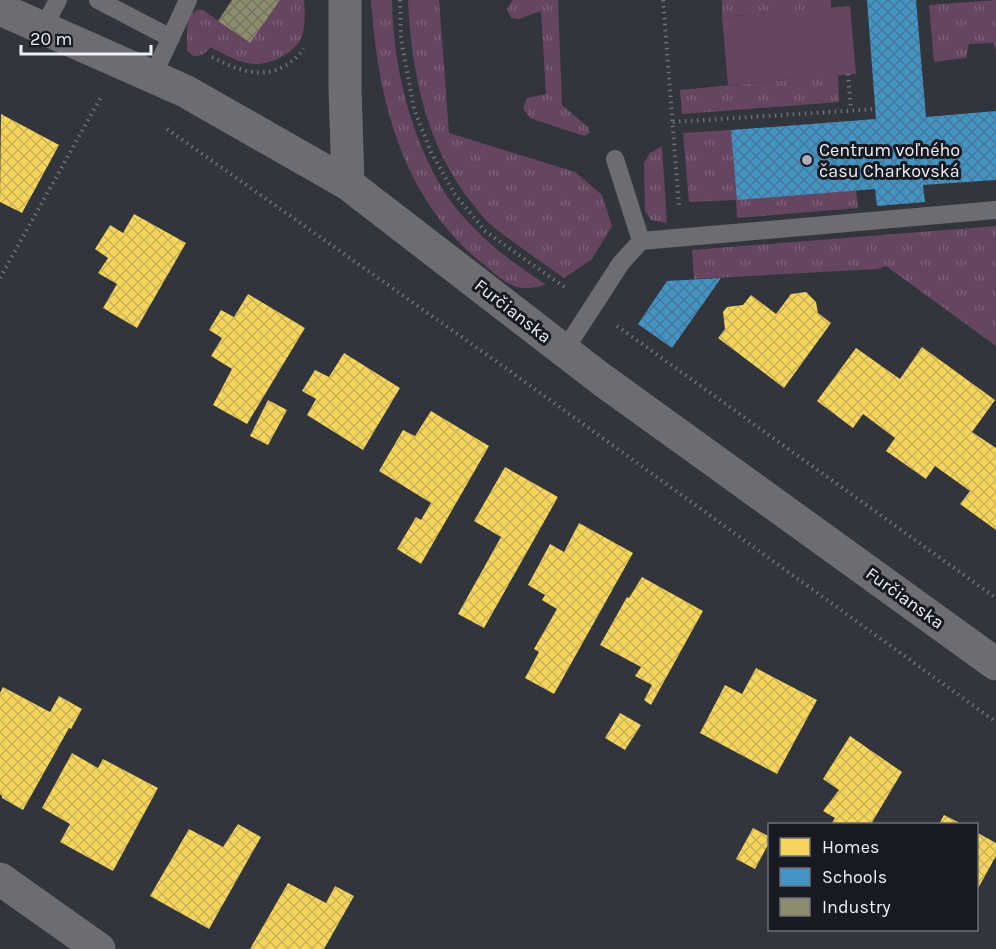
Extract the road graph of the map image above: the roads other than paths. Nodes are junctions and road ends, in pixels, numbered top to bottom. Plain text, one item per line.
1 (58, 0) edge
2 (98, 0) edge
3 (188, 0) edge
4 (345, 0) edge
5 (0, 9) edge
6 (43, 28) junction
7 (171, 38) junction
8 (153, 76) junction
9 (615, 159) dead end
10 (348, 184) junction
11 (996, 210) edge
12 (641, 241) junction
13 (564, 351) junction
14 (996, 664) edge
15 (0, 879) edge
16 (99, 949) edge

1 - 6 lane
2 - 7 lane
3 - 7 lane
4 - 10 street
5 - 6 street, Furčianska
6 - 8 street, Furčianska
7 - 8 lane
8 - 10 street, Furčianska
9 - 12 lane
10 - 13 street, Furčianska
11 - 12 lane
12 - 13 lane
13 - 14 street, Furčianska
15 - 16 street

